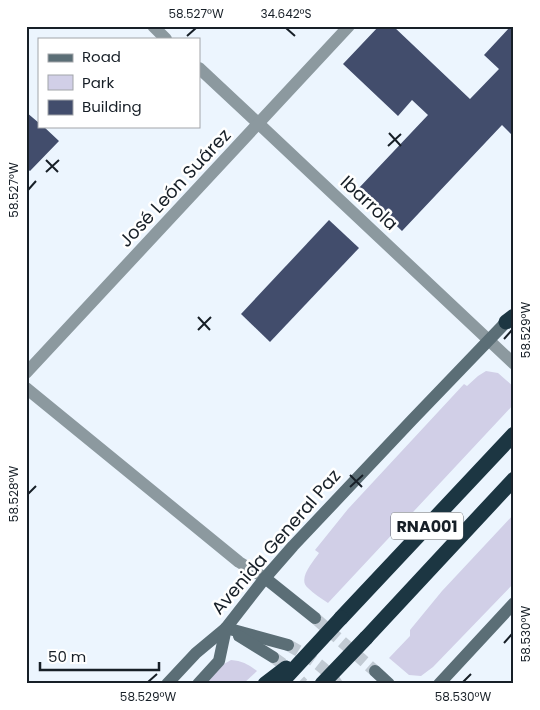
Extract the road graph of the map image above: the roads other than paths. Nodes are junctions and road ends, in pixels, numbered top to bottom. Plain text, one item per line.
1 (153, 26) edge
2 (349, 26) edge
3 (165, 38) edge
4 (200, 69) edge
5 (259, 124) junction
6 (511, 318) edge
7 (489, 340) junction
8 (514, 364) edge
9 (26, 373) edge
10 (26, 388) edge
11 (514, 434) edge
12 (514, 479) edge
13 (265, 578) junction
14 (514, 603) edge
15 (315, 618) tunnel mouth
16 (226, 628) junction
17 (366, 637) junction
18 (288, 644) tunnel mouth
19 (317, 644) junction
20 (274, 657) tunnel mouth
21 (375, 671) tunnel mouth
22 (167, 684) edge
23 (198, 684) edge
24 (265, 684) edge
25 (280, 684) edge
26 (322, 684) edge
27 (335, 684) edge
28 (389, 684) edge
29 (440, 684) edge

1 - 3 street
2 - 5 street, José León Suárez
4 - 5 street, Ibarrola
5 - 7 street, Ibarrola
5 - 9 street, José León Suárez
6 - 7 street, Avenida General Paz
7 - 8 street, Ibarrola
7 - 13 street, Avenida General Paz
10 - 13 street
11 - 19 highway, RNA001, bridge
12 - 17 highway, RNA001
13 - 15 street
13 - 16 street, Avenida General Paz
14 - 29 street
16 - 18 street
16 - 20 street
16 - 22 street, Avenida General Paz
16 - 23 street
17 - 26 highway, RNA001, bridge
17 - 27 highway, bridge
19 - 24 highway, bridge
19 - 25 highway, RNA001, bridge
21 - 28 street

